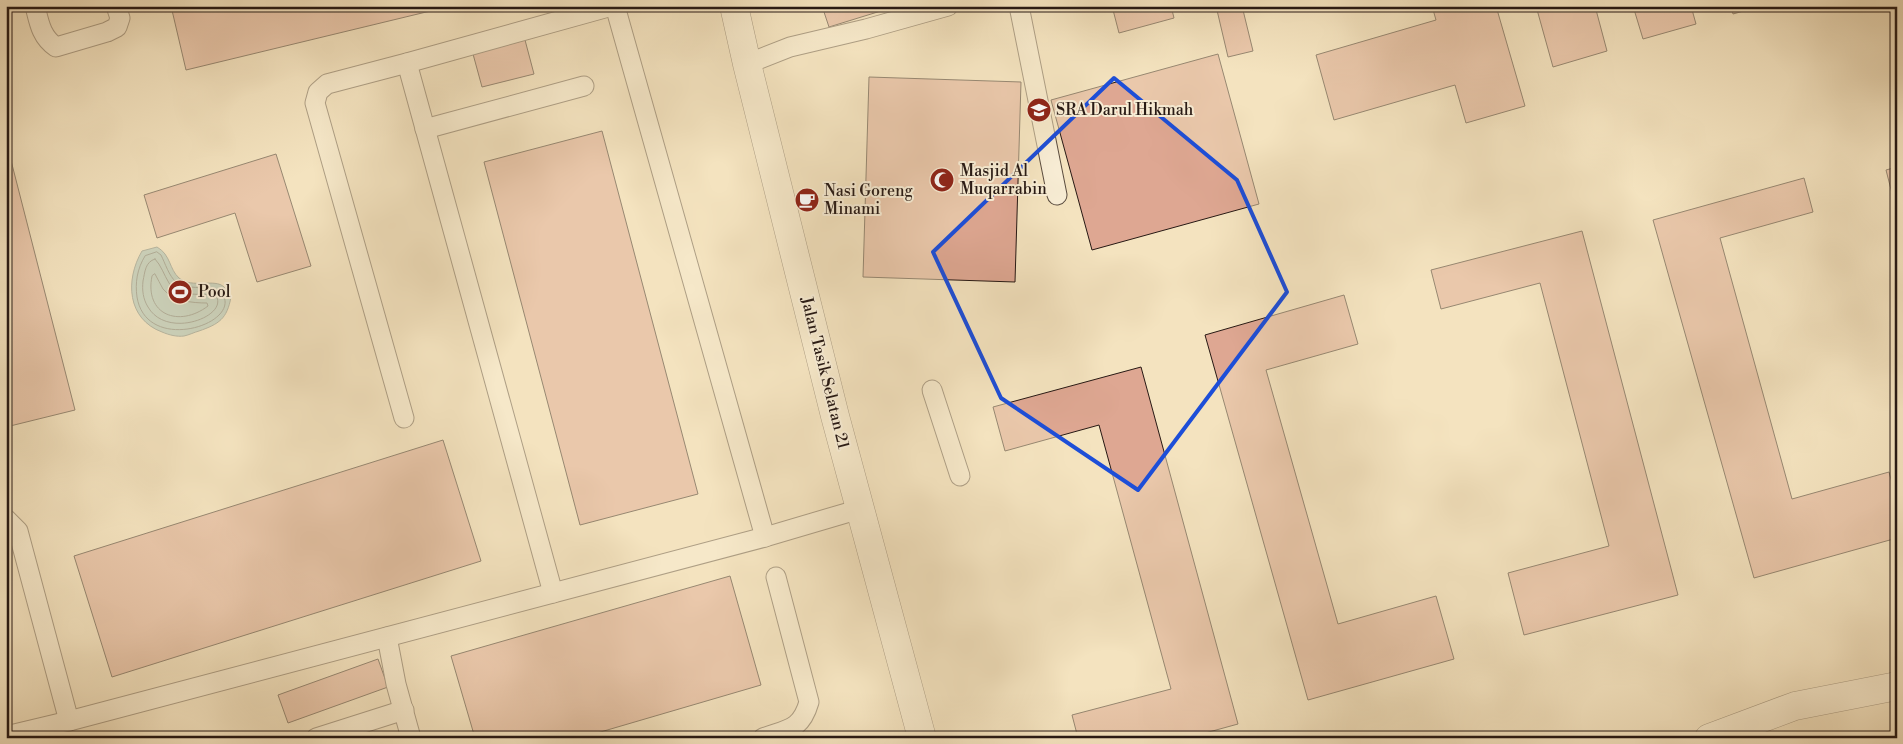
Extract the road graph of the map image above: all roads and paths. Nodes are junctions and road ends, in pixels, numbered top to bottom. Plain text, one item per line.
1 (35, 6) edge
2 (116, 6) edge
3 (614, 6) edge
4 (734, 6) edge
5 (948, 6) edge
6 (1019, 6) edge
7 (407, 64) junction
8 (747, 64) junction
9 (584, 86) dead end
10 (426, 129) junction
11 (1057, 195) dead end
12 (932, 390) dead end
13 (404, 418) dead end
14 (960, 476) dead end
15 (860, 510) junction
16 (6, 519) edge
17 (765, 538) junction
18 (776, 577) dead end
19 (553, 593) junction
20 (387, 637) junction
21 (1897, 686) edge
22 (404, 710) junction
23 (69, 721) junction
24 (6, 736) edge
25 (316, 738) edge
26 (411, 738) edge
27 (763, 738) edge
28 (922, 738) edge
29 (1709, 738) edge

1 - 2 lane
3 - 7 lane
3 - 17 lane
4 - 8 street, Jalan Tasik Selatan 21
5 - 8 lane
6 - 11 lane
7 - 10 lane
7 - 13 lane
8 - 15 street, Jalan Tasik Selatan 21
9 - 10 lane
10 - 19 lane
12 - 14 lane
15 - 17 lane
15 - 28 street, Jalan Tasik Selatan 21
16 - 23 lane
17 - 19 lane
18 - 27 lane
19 - 20 lane
20 - 22 lane
20 - 23 lane
21 - 29 street
22 - 25 lane
22 - 26 lane
23 - 24 lane

